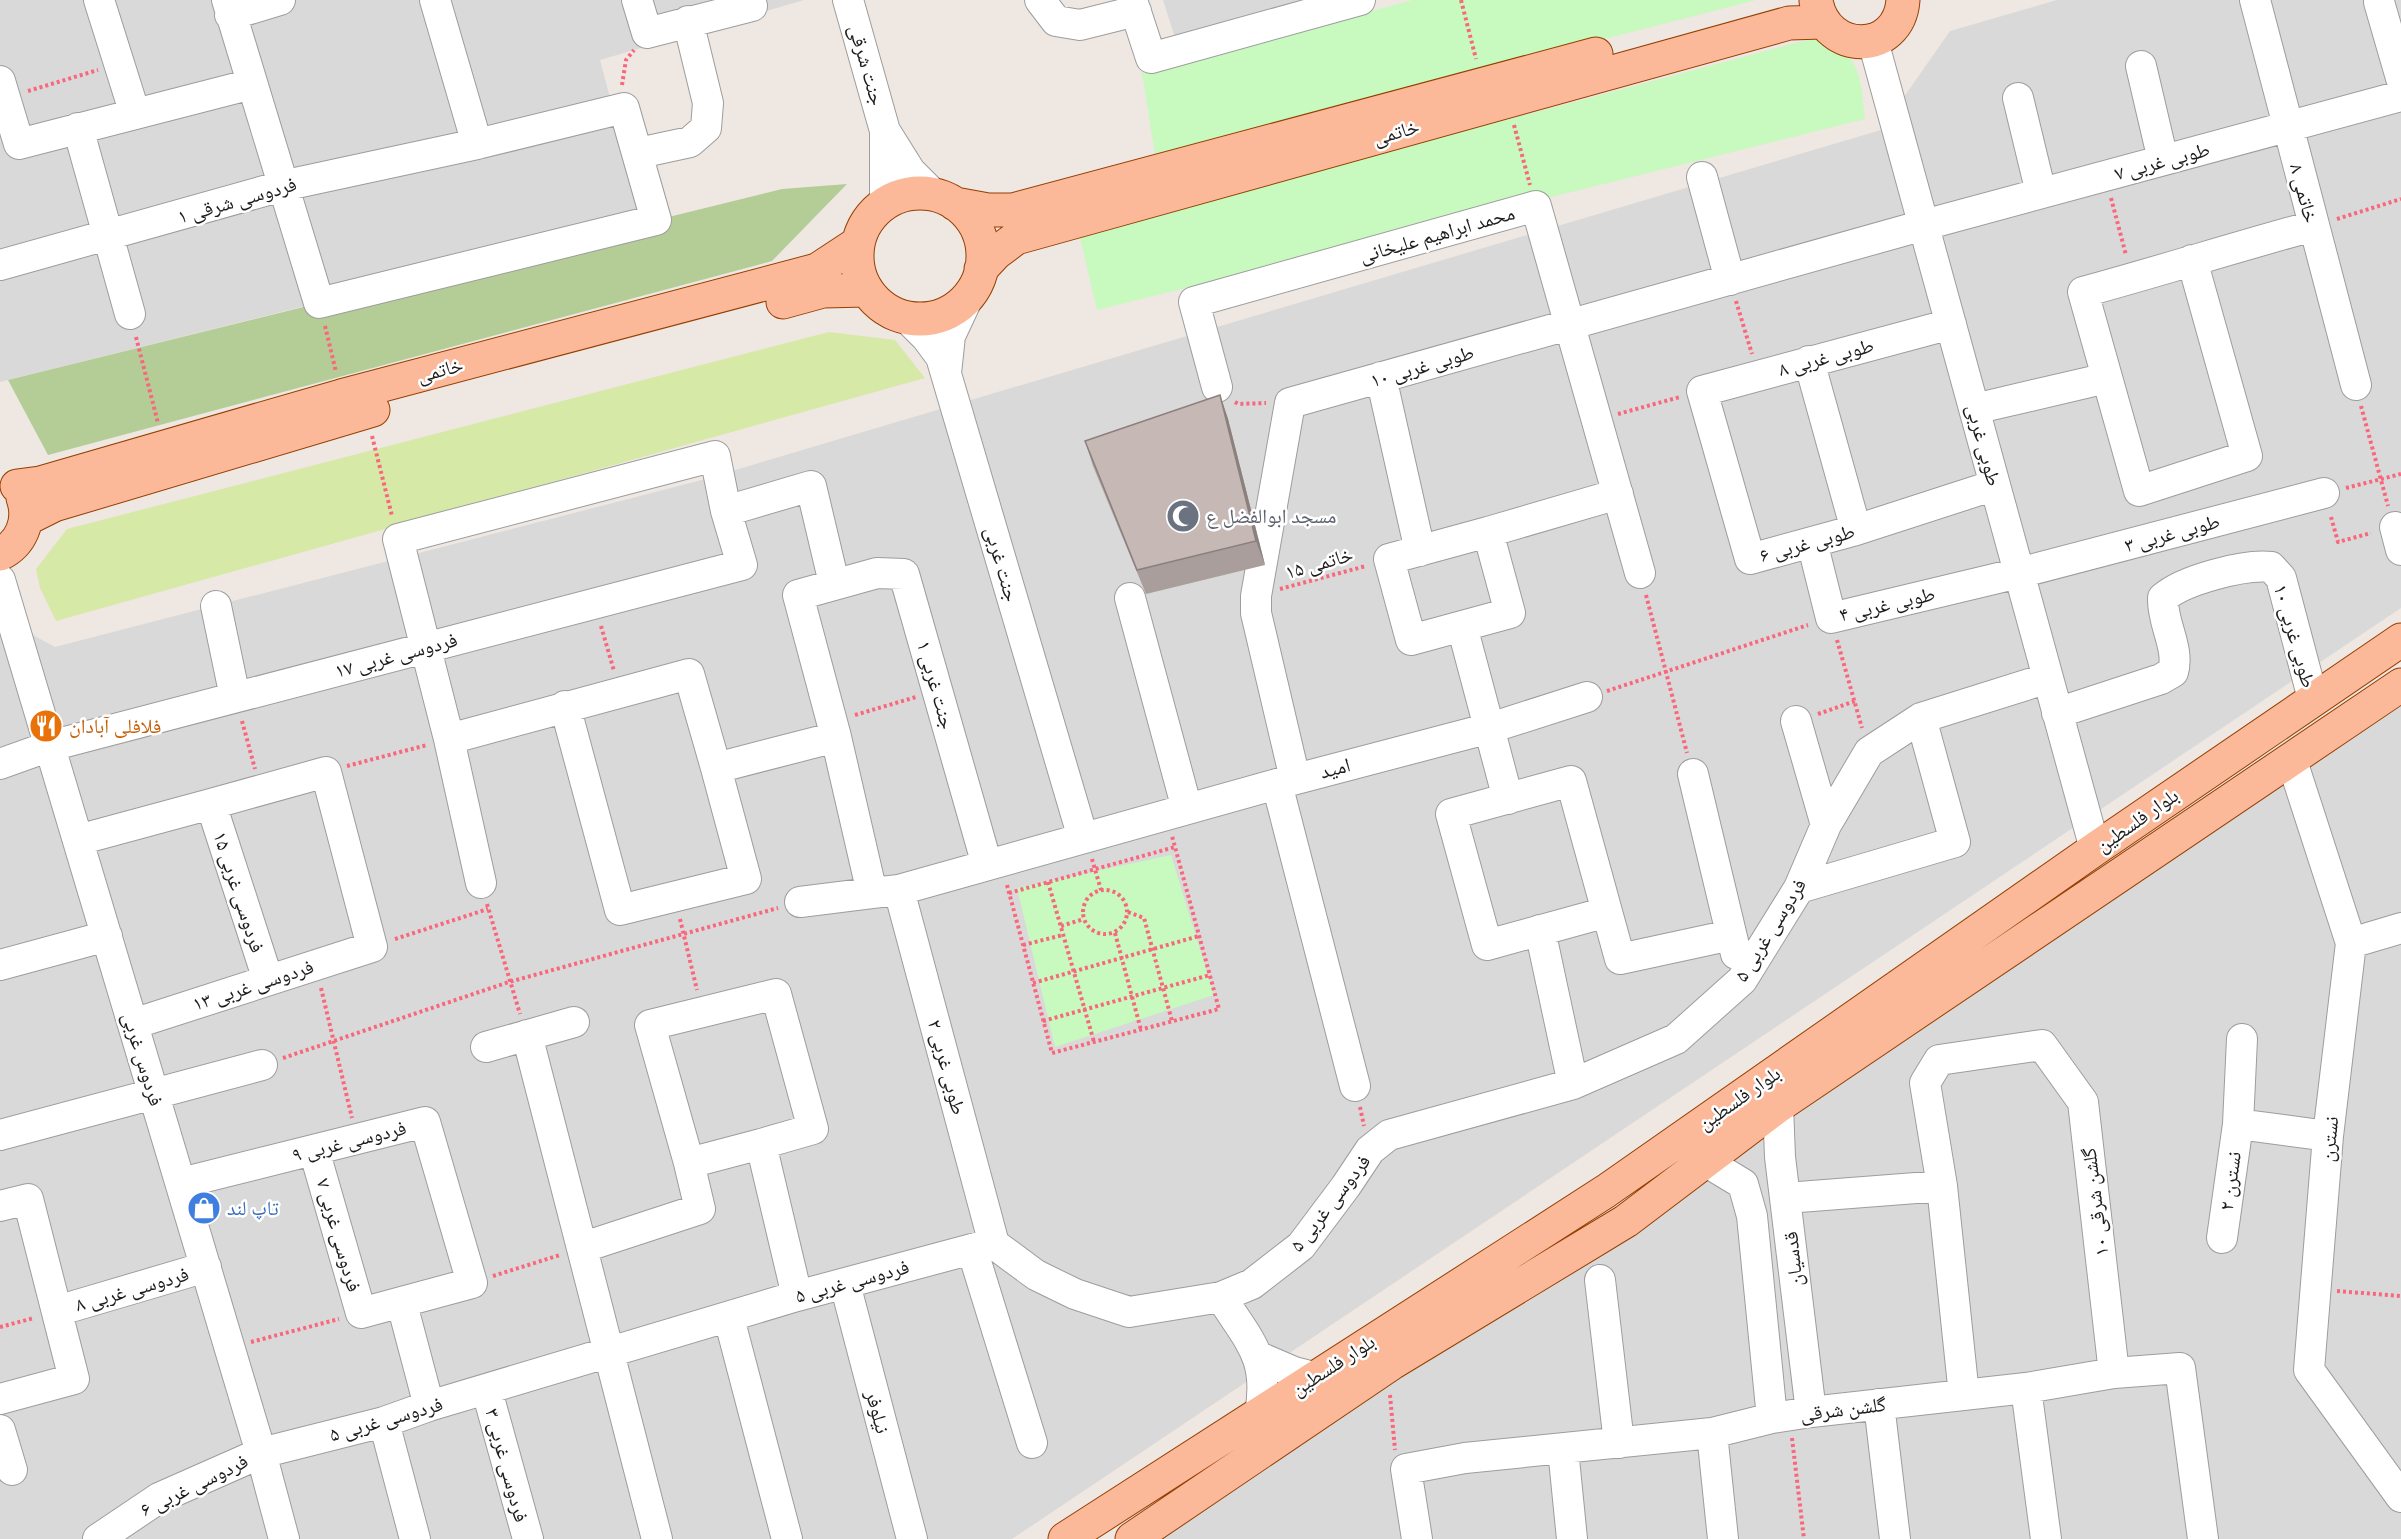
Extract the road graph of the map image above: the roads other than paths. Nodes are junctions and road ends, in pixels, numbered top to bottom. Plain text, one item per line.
1 (99, 0) edge
2 (280, 0) edge
3 (435, 0) edge
4 (637, 0) edge
5 (750, 0) edge
6 (848, 0) edge
7 (1040, 0) edge
8 (1360, 0) edge
9 (1798, 0) edge
10 (2255, 0) edge
11 (1906, 1) edge
12 (2379, 2) dead end
13 (1134, 6) edge
14 (229, 7) edge
15 (1820, 11) edge
16 (688, 21) junction
17 (1873, 41) junction
18 (2141, 66) dead end
19 (2401, 78) edge
20 (252, 84) junction
21 (2, 89) edge
22 (1495, 92) junction
23 (2401, 96) edge
24 (2018, 98) dead end
25 (135, 114) junction
26 (2287, 127) junction
27 (78, 128) junction
28 (885, 131) junction
29 (477, 144) junction
30 (9, 152) edge
31 (639, 153) junction
32 (2163, 160) junction
33 (1702, 177) dead end
34 (282, 186) junction
35 (2041, 194) junction
36 (944, 199) junction
37 (885, 203) junction
38 (1923, 225) junction
39 (2313, 226) junction
40 (109, 237) junction
41 (858, 243) junction
42 (2192, 260) junction
43 (0, 266) edge
44 (976, 280) junction
45 (1730, 280) junction
46 (867, 290) junction
47 (130, 314) road end
48 (906, 317) junction
49 (1571, 324) junction
50 (1951, 324) junction
51 (1809, 361) junction
52 (946, 373) junction
53 (1382, 377) junction
54 (2107, 378) junction
55 (2356, 386) road end
56 (1217, 387) road end
57 (1701, 391) joint
58 (354, 404) junction
59 (1974, 409) junction
60 (8, 479) edge
61 (1995, 485) junction
62 (2324, 493) road end
63 (1618, 494) junction
64 (726, 511) junction
65 (26, 519) junction
66 (1856, 530) junction
67 (1488, 532) junction
68 (1812, 542) junction
69 (1420, 551) junction
70 (0, 554) edge
71 (1640, 573) road end
72 (2019, 573) junction
73 (0, 580) edge
74 (834, 583) junction
75 (1130, 598) dead end
76 (216, 606) dead end
77 (1462, 626) junction
78 (2401, 640) edge
79 (424, 648) junction
80 (2048, 678) junction
81 (2401, 685) edge
82 (236, 697) junction
83 (1587, 697) road end
84 (2313, 699) junction
85 (565, 706) junction
86 (2057, 712) junction
87 (1921, 718) junction
88 (1796, 721) road end
89 (1490, 728) junction
90 (834, 730) junction
91 (448, 740) junction
92 (50, 746) junction
93 (2292, 761) junction
94 (0, 764) edge
95 (716, 768) junction
96 (1693, 774) road end
97 (1286, 781) junction
98 (1508, 799) junction
99 (211, 804) junction
100 (1177, 812) junction
101 (1826, 825) junction
102 (1083, 838) junction
103 (78, 840) junction
104 (2095, 849) junction
105 (994, 863) junction
106 (1799, 888) junction
107 (886, 892) junction
108 (485, 896) road end
109 (800, 902) road end
110 (1607, 912) junction
111 (2401, 928) edge
112 (1540, 930) junction
113 (1731, 935) junction
114 (107, 936) junction
115 (2351, 943) junction
116 (0, 965) edge
117 (268, 980) junction
118 (1742, 980) junction
119 (574, 1022) dead end
120 (133, 1024) junction
121 (527, 1035) junction
122 (2242, 1039) dead end
123 (486, 1047) dead end
124 (262, 1065) road end
125 (1573, 1084) junction
126 (1355, 1086) road end
127 (154, 1095) junction
128 (1778, 1106) junction
129 (2238, 1124) junction
130 (0, 1136) edge
131 (2328, 1136) junction
132 (761, 1144) junction
133 (314, 1150) junction
134 (1705, 1161) junction
135 (688, 1163) junction
136 (181, 1183) junction
137 (1942, 1186) junction
138 (1606, 1191) junction
139 (1786, 1198) junction
140 (0, 1206) edge
141 (1626, 1221) junction
142 (2222, 1238) dead end
143 (983, 1246) junction
144 (584, 1247) junction
145 (206, 1268) junction
146 (1600, 1280) dead end
147 (472, 1283) joint
148 (845, 1284) junction
149 (796, 1296) junction
150 (1221, 1298) junction
151 (402, 1304) junction
152 (57, 1311) junction
153 (729, 1318) junction
154 (611, 1352) junction
155 (1259, 1357) junction
156 (2114, 1373) junction
157 (1314, 1377) junction
158 (2026, 1388) junction
159 (487, 1391) junction
160 (1964, 1395) junction
161 (0, 1399) edge
162 (1879, 1404) junction
163 (429, 1406) junction
164 (1260, 1413) junction
165 (1791, 1415) junction
166 (384, 1422) junction
167 (0, 1430) edge
168 (1712, 1433) junction
169 (1032, 1443) dead end
170 (1619, 1443) junction
171 (1563, 1449) junction
172 (261, 1453) junction
173 (12, 1470) dead end
174 (2401, 1497) edge
175 (98, 1539) edge
176 (284, 1539) edge
177 (415, 1539) edge
178 (528, 1539) edge
179 (657, 1539) edge
180 (787, 1539) edge
181 (912, 1539) edge
182 (1065, 1539) edge
183 (1132, 1539) edge
184 (1418, 1539) edge
185 (1572, 1539) edge
186 (1723, 1539) edge
187 (1895, 1539) edge
188 (2046, 1539) edge
189 (2203, 1539) edge

1 - 25 street
2 - 14 street
3 - 29 street
4 - 16 street
5 - 16 street
6 - 28 street, جنت شرقی
7 - 13 street
8 - 13 street
9 - 22 main road, خاتمی
10 - 26 street, خاتمی ۸
11 - 17 main road
12 - 19 street
14 - 20 street
15 - 17 main road
15 - 22 main road, خاتمی
16 - 31 street
17 - 38 street, طوبی غربی
18 - 32 street
20 - 25 street
20 - 34 street
21 - 30 street
22 - 36 main road, خاتمی
22 - 44 main road, خاتمی
23 - 26 street, طوبی غربی ۷
24 - 35 street
25 - 27 street
26 - 32 street, طوبی غربی ۷
26 - 39 street, خاتمی ۸
27 - 30 street
27 - 40 street
28 - 36 street
28 - 37 street
29 - 31 street, فردوسی شرقی ۱
29 - 34 street, فردوسی شرقی ۱
31 - 34 street
32 - 35 street, طوبی غربی ۷
33 - 45 street
34 - 40 street, فردوسی شرقی ۱
35 - 38 street, طوبی غربی ۷
36 - 37 main road
36 - 44 main road
37 - 41 main road
38 - 45 street, طوبی غربی ۱۰
38 - 50 street, طوبی غربی
39 - 42 street
39 - 55 street, خاتمی ۸
40 - 43 street, فردوسی شرقی ۱
40 - 47 street
41 - 46 main road
41 - 58 main road, خاتمی
42 - 54 street
42 - 54 street
44 - 48 main road
44 - 52 street, جنت غربی
45 - 49 street, طوبی غربی ۱۰
46 - 48 main road
46 - 58 main road, خاتمی
48 - 52 street
49 - 53 street, طوبی غربی ۱۰
49 - 56 street, محمد ابراهیم علیخانی
49 - 63 street, محمد ابراهیم علیخانی
50 - 51 street, طوبی غربی ۸
50 - 59 street, طوبی غربی
51 - 57 street, طوبی غربی ۸
51 - 66 street
52 - 102 street, جنت غربی
53 - 69 street
53 - 97 street, طوبی غربی ۱۰
54 - 59 street
57 - 68 street, طوبی غربی ۶
58 - 60 main road, خاتمی
58 - 65 main road, خاتمی
59 - 61 street, طوبی غربی
60 - 65 main road
61 - 66 street, طوبی غربی ۶
61 - 72 street, طوبی غربی
62 - 72 street, طوبی غربی ۳
63 - 67 street
63 - 71 street, محمد ابراهیم علیخانی
64 - 74 street
64 - 79 street, فردوسی غربی ۱۷
64 - 79 street
65 - 70 main road
66 - 68 street, طوبی غربی ۶
67 - 69 street
67 - 77 street
68 - 72 street, طوبی غربی ۴
69 - 77 street
72 - 80 street, طوبی غربی
73 - 92 street, فردوس غربی
74 - 90 street, طوبی غربی ۲
74 - 105 street, جنت غربی ۱
75 - 100 street
76 - 82 street
77 - 89 street
78 - 84 main road, بلوار فلسطین
79 - 82 street, فردوسی غربی ۱۷
79 - 91 street
80 - 86 street, طوبی غربی
80 - 87 street, فردوسی غربی ۵
81 - 93 main road, بلوار فلسطین
82 - 92 street, فردوسی غربی ۱۷
83 - 89 street, امید
84 - 86 street, طوبی غربی ۱۰
84 - 104 main road, بلوار فلسطین
85 - 91 street
85 - 95 street
85 - 95 street
86 - 104 street, طوبی غربی
87 - 101 street, فردوسی غربی ۵
87 - 106 street
88 - 101 street
89 - 97 street, امید
89 - 98 street
90 - 95 street
90 - 107 street, طوبی غربی ۲
91 - 108 street
92 - 94 street, فردوسی غربی ۱۷
92 - 103 street, فردوس غربی
93 - 115 street, نسترن
93 - 128 main road, بلوار فلسطین
96 - 113 street
97 - 100 street, امید
97 - 126 street
98 - 110 street
98 - 112 street
99 - 103 street
99 - 117 street, فردوسی غربی ۱۵
99 - 117 street, فردوسی غربی ۱۳
100 - 102 street, امید
101 - 106 street, فردوسی غربی ۵
102 - 105 street, امید
103 - 114 street, فردوس غربی
104 - 138 main road, بلوار فلسطین
105 - 107 street, امید
106 - 118 street, فردوسی غربی ۵
107 - 109 street, امید
107 - 143 street, طوبی غربی ۲
110 - 112 street
110 - 113 street
111 - 115 street
112 - 125 street
113 - 118 street
114 - 116 street
114 - 120 street, فردوس غربی
115 - 131 street, نسترن
117 - 120 street, فردوسی غربی ۱۳
118 - 125 street, فردوسی غربی ۵
119 - 121 street
120 - 127 street, فردوس غربی
121 - 123 street
121 - 144 street
122 - 129 street, نسترن ۲
124 - 127 street
125 - 150 street, فردوسی غربی ۵
127 - 130 street
127 - 136 street, فردوس غربی
128 - 134 main road, بلوار فلسطین
128 - 139 street, قدسیان
129 - 131 street, نسترن ۲
129 - 142 street, نسترن ۲
131 - 174 street, نسترن
132 - 135 street
132 - 135 street
132 - 149 street
133 - 136 street, فردوسی غربی ۹
133 - 147 street, فردوسی غربی ۹
133 - 151 street, فردوسی غربی ۷
134 - 141 main road, بلوار فلسطین
134 - 165 street, قدسیان
135 - 144 street
136 - 145 street, فردوس غربی
137 - 139 street
137 - 156 street, گلشن شرقی ۱۰
137 - 160 street
138 - 141 main road
138 - 157 main road, بلوار فلسطین
139 - 165 street, قدسیان
140 - 152 street
141 - 183 main road, بلوار فلسطین
143 - 148 street, فردوسی غربی ۵
143 - 150 street, فردوسی غربی ۵
143 - 169 street, طوبی غربی ۲
144 - 154 street
145 - 152 street, فردوسی غربی ۸
145 - 172 street, فردوس غربی
146 - 170 street
147 - 151 street, فردوسی غربی ۷
148 - 149 street, فردوسی غربی ۵
148 - 181 street, نیلوفر
149 - 153 street, فردوسی غربی ۵
150 - 155 street
151 - 163 street
152 - 161 street
153 - 154 street, فردوسی غربی ۵
153 - 180 street
154 - 159 street, فردوسی غربی ۵
154 - 179 street
155 - 157 street
155 - 164 street
156 - 158 street, گلشن شرقی
156 - 189 street, گلشن شرقی
157 - 164 main road, بلوار فلسطین
158 - 160 street, گلشن شرقی
158 - 188 street
159 - 163 street, فردوسی غربی ۵
159 - 178 street, فردوسی غربی ۳
160 - 162 street, گلشن شرقی
162 - 165 street, گلشن شرقی
162 - 187 street
163 - 166 street, فردوسی غربی ۵
164 - 182 main road, بلوار فلسطین
165 - 168 street, گلشن شرقی
166 - 172 street, فردوسی غربی ۵
166 - 177 street
167 - 173 street
168 - 170 street, گلشن شرقی
168 - 186 street
170 - 171 street, گلشن شرقی
171 - 184 street, گلشن شرقی
171 - 185 street
172 - 175 street, فردوسی غربی ۶
172 - 176 street, فردوس غربی

